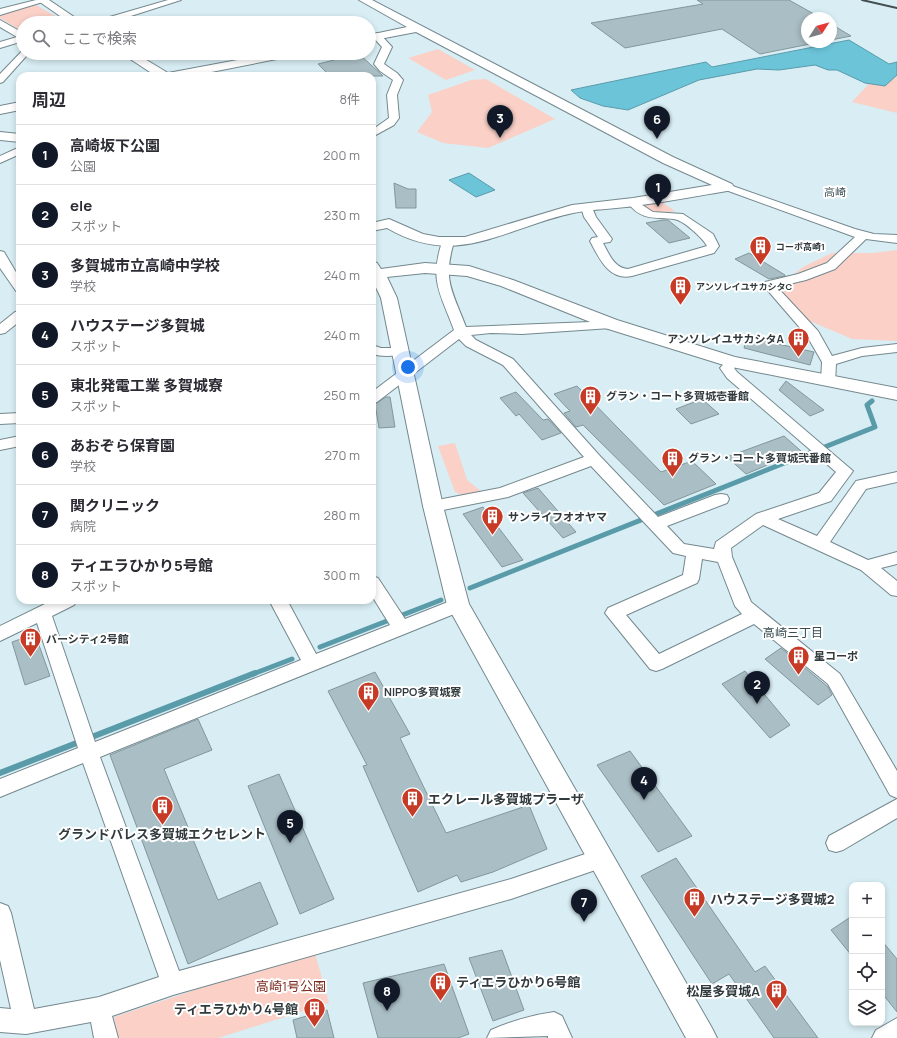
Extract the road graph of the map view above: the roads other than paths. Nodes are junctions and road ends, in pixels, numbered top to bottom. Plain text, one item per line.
1 (177, 0) edge
2 (364, 0) edge
3 (42, 1) edge
4 (0, 12) edge
5 (66, 16) edge
6 (123, 16) edge
7 (0, 22) edge
8 (420, 28) junction
9 (16, 33) edge
10 (376, 36) edge
11 (376, 39) edge
12 (16, 40) edge
13 (0, 45) edge
14 (18, 60) edge
15 (138, 60) edge
16 (255, 60) edge
17 (158, 72) edge
18 (193, 72) edge
19 (0, 80) edge
20 (16, 107) edge
21 (0, 110) edge
22 (376, 132) edge
23 (0, 136) edge
24 (16, 138) edge
25 (16, 152) edge
26 (0, 160) edge
27 (727, 187) junction
28 (633, 202) junction
29 (587, 207) junction
30 (376, 226) edge
31 (862, 235) junction
32 (897, 239) edge
33 (448, 242) junction
34 (0, 255) edge
35 (442, 269) junction
36 (376, 270) edge
37 (376, 273) edge
38 (16, 282) edge
39 (16, 318) edge
40 (611, 324) junction
41 (0, 330) edge
42 (460, 331) junction
43 (897, 348) edge
44 (376, 350) edge
45 (400, 351) junction
46 (732, 362) junction
47 (828, 362) junction
48 (406, 374) junction
49 (828, 382) junction
50 (897, 394) edge
51 (376, 396) edge
52 (16, 418) edge
53 (0, 420) edge
54 (16, 442) edge
55 (0, 445) edge
56 (594, 459) junction
57 (897, 477) edge
58 (721, 499) dead end
59 (433, 506) junction
60 (762, 518) junction
61 (651, 519) junction
62 (820, 545) junction
63 (694, 552) junction
64 (724, 557) junction
65 (897, 558) edge
66 (867, 566) junction
67 (376, 588) edge
68 (897, 590) edge
69 (60, 604) edge
70 (280, 604) edge
71 (458, 605) junction
72 (42, 613) junction
73 (756, 615) junction
74 (396, 621) junction
75 (0, 634) edge
76 (312, 663) junction
77 (87, 745) junction
78 (0, 788) edge
79 (897, 789) edge
80 (897, 808) edge
81 (836, 843) dead end
82 (600, 859) junction
83 (0, 913) edge
84 (174, 984) junction
85 (99, 1009) junction
86 (0, 1020) edge
87 (26, 1022) junction
88 (897, 1030) edge
89 (106, 1038) edge
90 (499, 1038) edge
91 (560, 1038) edge
92 (702, 1038) edge
93 (884, 1038) edge

1 - 6 street
2 - 8 street
3 - 4 street
3 - 5 street
7 - 9 street
8 - 10 street
8 - 27 street
11 - 22 street
12 - 13 street
14 - 19 street
15 - 17 street
16 - 18 street
20 - 21 street
23 - 24 street
25 - 26 street
27 - 28 street
27 - 31 street
28 - 29 street
28 - 29 street
29 - 33 street
30 - 33 street
31 - 32 street
31 - 47 street
33 - 35 street
34 - 38 street
35 - 36 street
35 - 40 street
35 - 42 street
37 - 45 street
39 - 41 street
40 - 42 street
40 - 46 street
42 - 48 street
42 - 56 street
43 - 47 street
44 - 45 street
45 - 48 street
46 - 49 street
46 - 60 street
47 - 49 street
48 - 51 street
48 - 59 street
49 - 50 street
52 - 53 street
54 - 55 street
56 - 59 street
56 - 61 street
57 - 62 street
58 - 61 street
59 - 71 street
60 - 62 street
60 - 64 street
61 - 63 street
62 - 66 street
63 - 64 street
63 - 73 street
64 - 73 street
65 - 66 street
66 - 68 street
67 - 74 street
69 - 72 street
70 - 76 street
71 - 74 street
71 - 82 street
72 - 75 street
72 - 77 street
73 - 79 street
74 - 76 street
76 - 77 street
77 - 78 street
77 - 84 street
80 - 81 street
82 - 84 street
82 - 92 street
83 - 87 street
84 - 85 street
85 - 87 street
85 - 89 street
86 - 87 street
88 - 93 street
90 - 91 street

